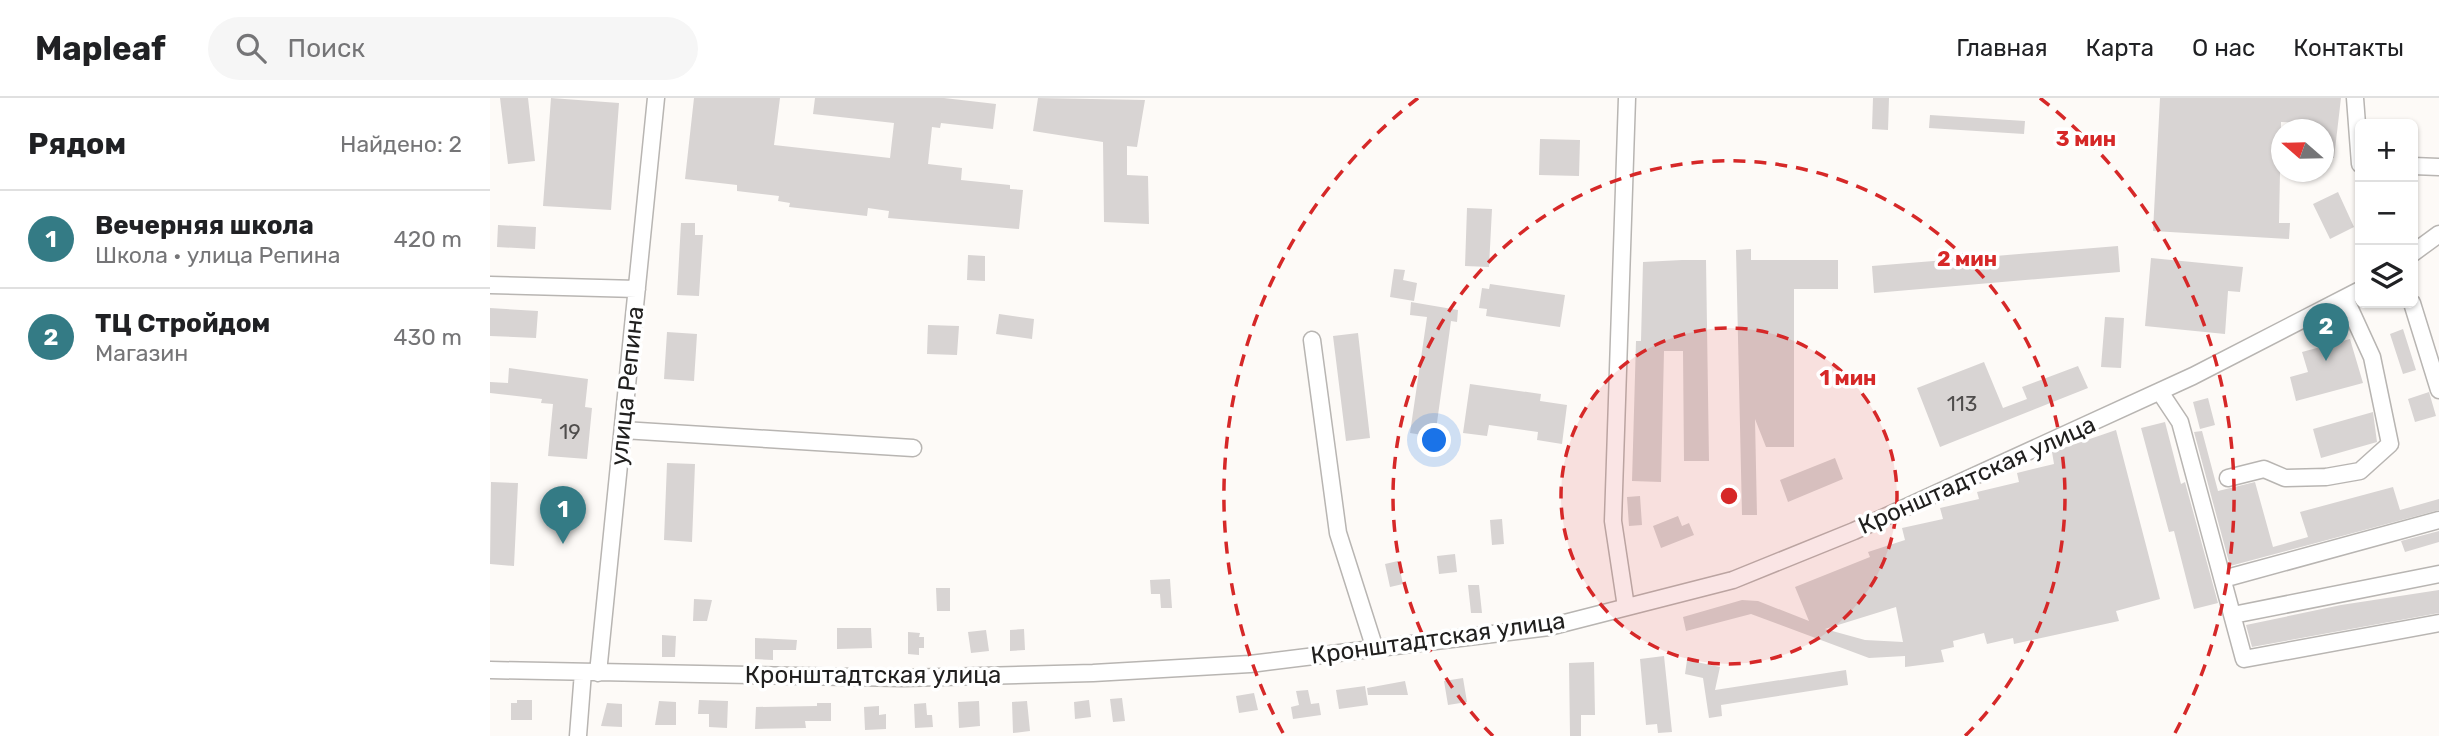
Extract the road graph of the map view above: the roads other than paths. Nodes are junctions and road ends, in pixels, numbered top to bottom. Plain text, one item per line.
1 (656, 98) edge
2 (1627, 98) edge
3 (2355, 98) edge
4 (2357, 119) edge
5 (2418, 166) edge
6 (2439, 167) edge
7 (2439, 235) edge
8 (2418, 250) edge
9 (490, 285) edge
10 (637, 289) junction
11 (2355, 292) edge
12 (2344, 298) junction
13 (2414, 308) edge
14 (1312, 341) dead end
15 (2439, 390) edge
16 (2160, 392) junction
17 (622, 430) junction
18 (913, 449) dead end
19 (2228, 478) dead end
20 (2439, 520) edge
21 (2436, 573) edge
22 (2223, 579) junction
23 (1626, 607) junction
24 (2233, 615) junction
25 (2439, 623) edge
26 (1374, 646) junction
27 (490, 670) edge
28 (590, 673) junction
29 (578, 736) edge

1 - 10 street, улица Репина
2 - 23 street
3 - 4 street
5 - 6 street
7 - 8 street
9 - 10 street
10 - 17 street, улица Репина
11 - 12 street, Кронштадтская улица
12 - 16 street, Кронштадтская улица
12 - 19 street
13 - 15 street
14 - 26 street
16 - 22 street
16 - 23 street, Кронштадтская улица
17 - 18 street
17 - 28 street, улица Репина
20 - 22 street
21 - 24 street
22 - 24 street
23 - 26 street, Кронштадтская улица
24 - 25 street
26 - 28 street, Кронштадтская улица
27 - 28 street, Кронштадтская улица
28 - 29 street, улица Репина

